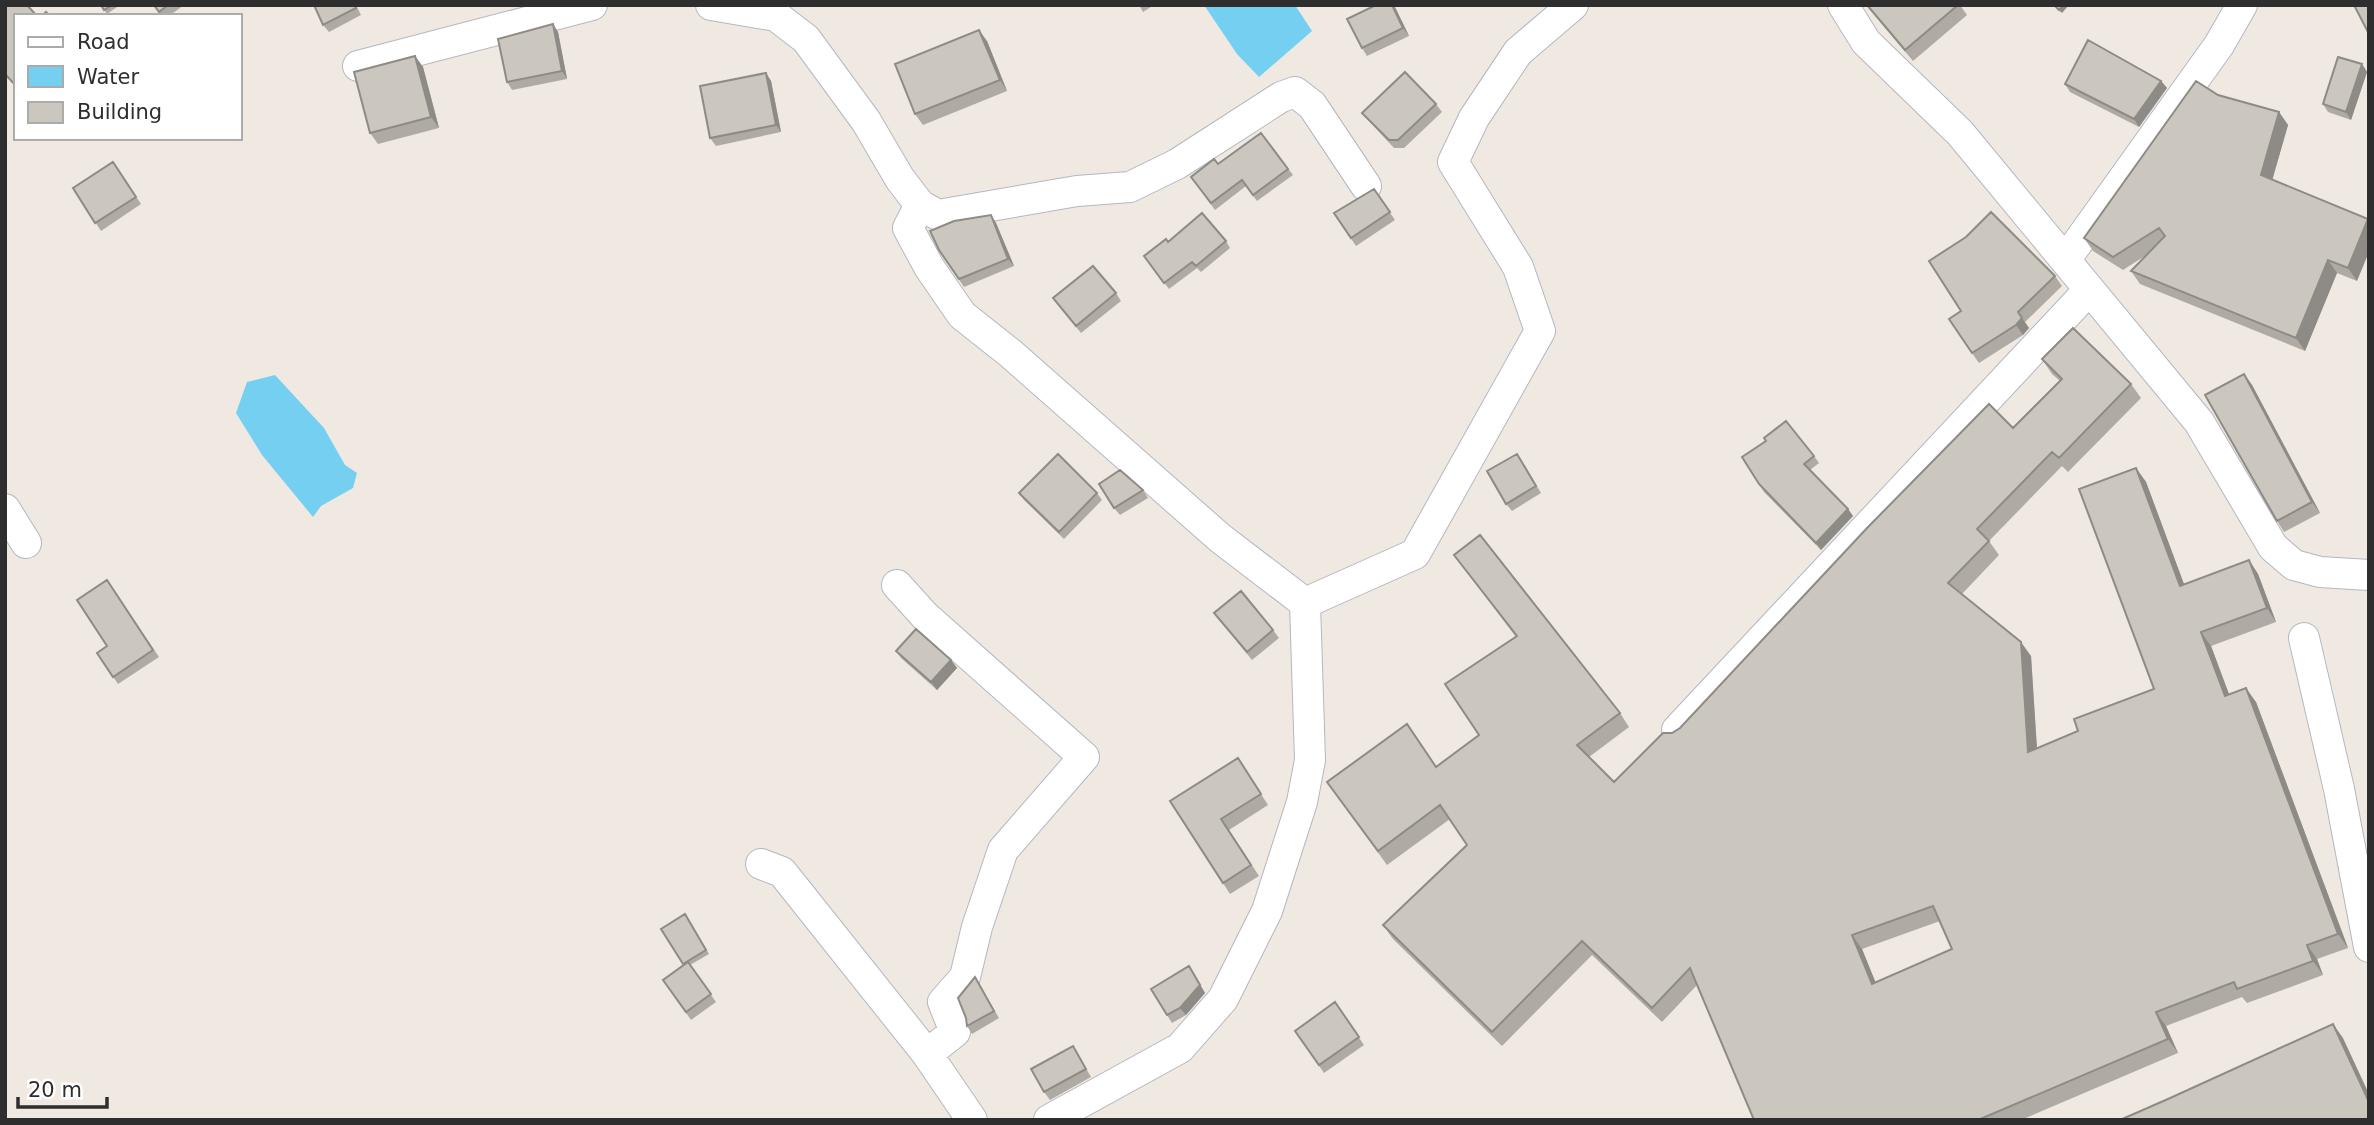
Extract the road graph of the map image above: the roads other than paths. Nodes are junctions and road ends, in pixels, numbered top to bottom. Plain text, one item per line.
1 (592, 5) edge
2 (711, 5) edge
3 (1573, 5) edge
4 (1843, 5) edge
5 (2242, 5) edge
6 (358, 66) dead end
7 (1366, 186) dead end
8 (920, 205) junction
9 (2066, 259) junction
10 (2089, 290) junction
11 (5, 509) edge
12 (26, 543) dead end
13 (2369, 575) edge
14 (897, 585) dead end
15 (1305, 603) junction
16 (2304, 638) dead end
17 (1677, 730) edge
18 (761, 864) dead end
19 (2369, 947) edge
20 (927, 1054) junction
21 (972, 1120) edge
22 (1049, 1120) edge

1 - 6 street
2 - 8 street
3 - 15 street
4 - 9 street
5 - 9 street
7 - 8 street
8 - 15 street
9 - 10 street
10 - 13 street
10 - 17 street
11 - 12 street
14 - 20 street
15 - 22 street
16 - 19 street
18 - 20 street
20 - 21 street

